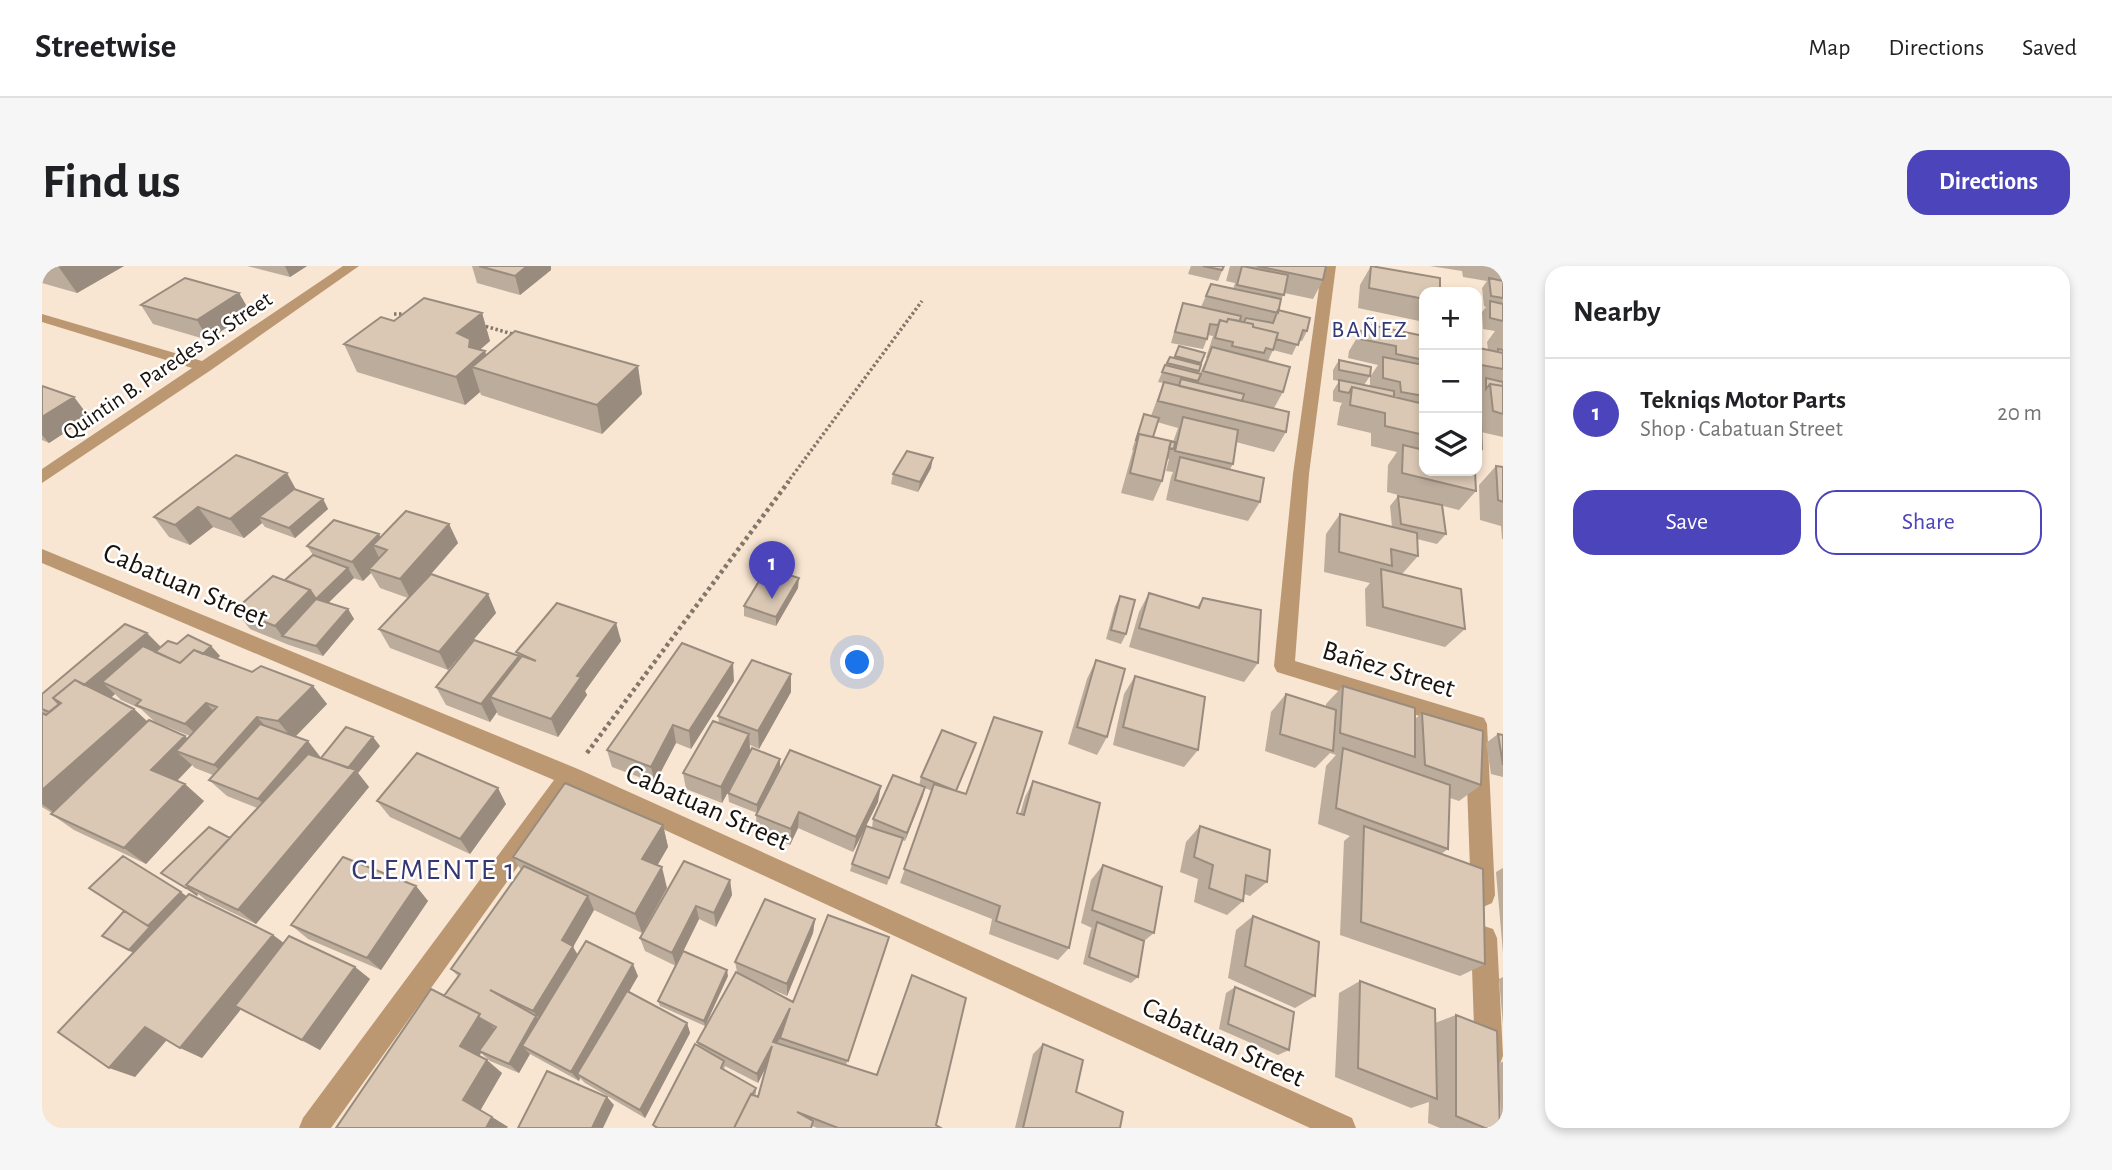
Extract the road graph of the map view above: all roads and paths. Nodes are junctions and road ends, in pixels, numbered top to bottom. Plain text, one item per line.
1 (352, 266) edge
2 (1329, 266) edge
3 (922, 301) dead end
4 (394, 314) dead end
5 (417, 314) edge
6 (42, 318) edge
7 (477, 324) edge
8 (528, 338) edge
9 (206, 367) junction
10 (42, 477) edge
11 (42, 556) edge
12 (570, 776) junction
13 (1490, 1072) edge
14 (313, 1128) edge
15 (1342, 1128) edge

1 - 9 street, Quintin B. Paredes Sr. Street
2 - 13 street, Bañez Street
3 - 12 path
4 - 5 path
6 - 9 street
7 - 8 path
9 - 10 street, Quintin B. Paredes Sr. Street
11 - 12 street, Cabatuan Street
12 - 14 street
12 - 15 street, Cabatuan Street

